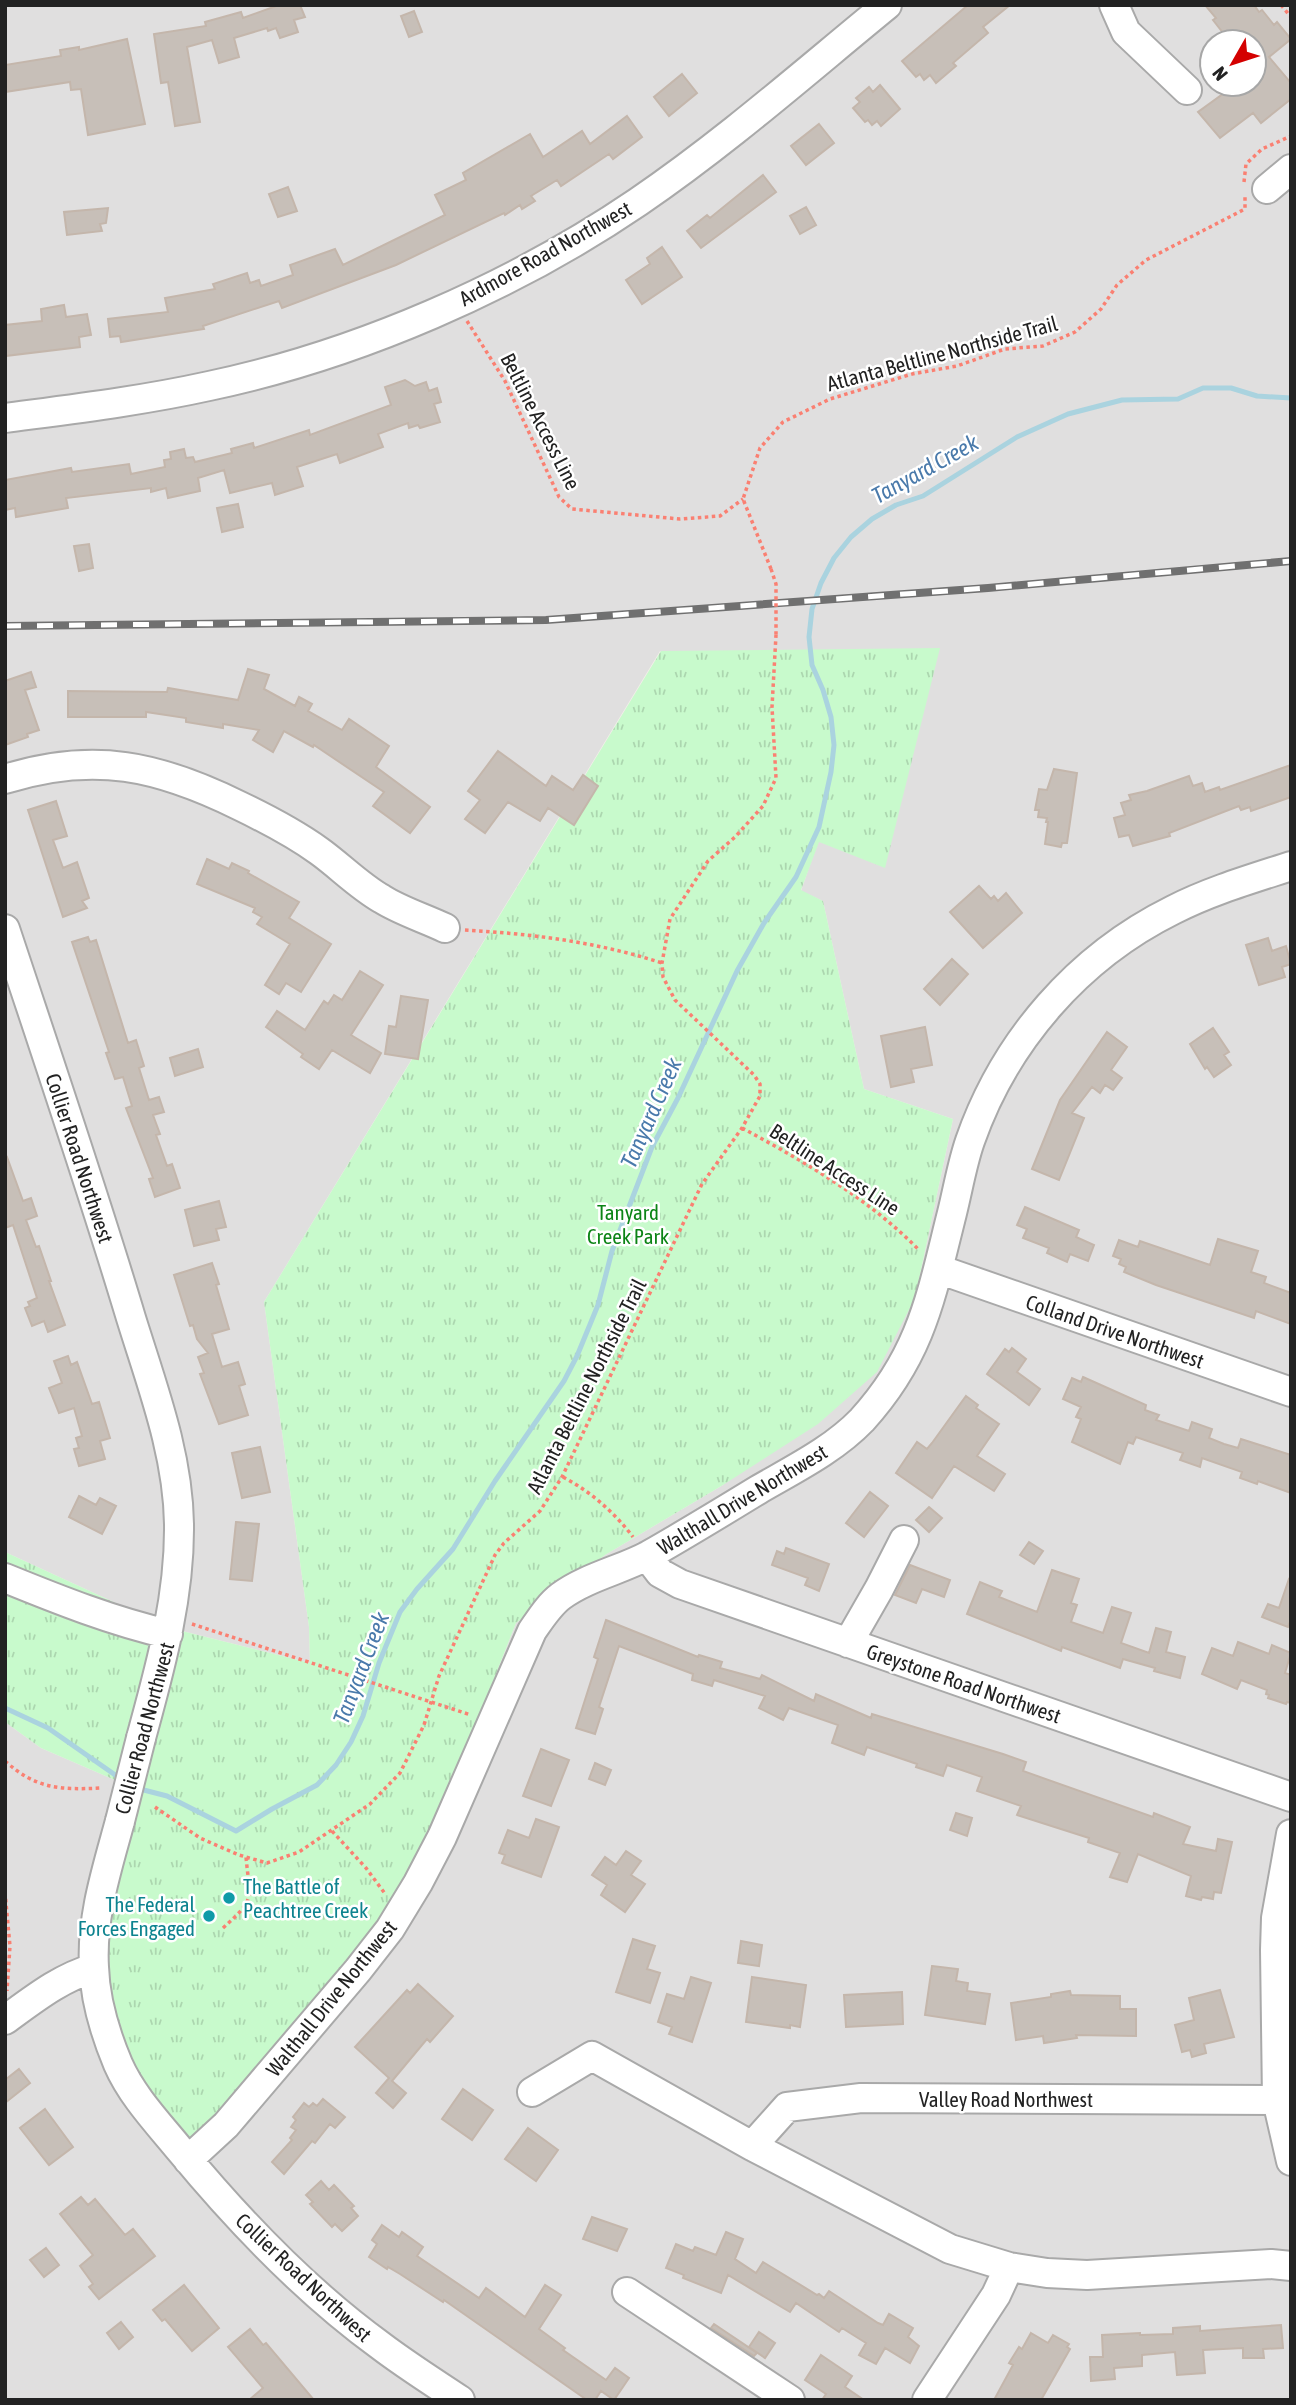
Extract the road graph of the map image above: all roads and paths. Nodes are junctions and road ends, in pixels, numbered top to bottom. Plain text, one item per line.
1 (1114, 5) edge
2 (1281, 5) edge
3 (872, 10) edge
4 (1291, 17) edge
5 (1187, 90) dead end
6 (1291, 136) edge
7 (1291, 169) edge
8 (1255, 181) joint
9 (1245, 209) dead end
10 (456, 303) junction
11 (5, 418) edge
12 (743, 499) junction
13 (5, 779) edge
14 (1291, 866) edge
15 (445, 928) joint
16 (5, 929) edge
17 (662, 963) junction
18 (742, 1128) junction
19 (938, 1269) junction
20 (1291, 1392) edge
21 (562, 1477) junction
22 (904, 1540) dead end
23 (647, 1556) junction
24 (5, 1578) edge
25 (179, 1629) junction
26 (848, 1643) junction
27 (493, 1722) junction
28 (5, 1761) edge
29 (101, 1788) dead end
30 (1291, 1797) edge
31 (155, 1807) dead end
32 (332, 1831) junction
33 (1291, 1834) edge
34 (246, 1857) junction
35 (5, 1892) edge
36 (393, 1924) junction
37 (223, 1928) dead end
38 (93, 1968) junction
39 (7, 2019) edge
40 (532, 2092) dead end
41 (1277, 2100) junction
42 (752, 2146) junction
43 (188, 2160) junction
44 (1291, 2161) edge
45 (1291, 2266) edge
46 (1009, 2267) junction
47 (627, 2292) dead end
48 (450, 2398) edge
49 (790, 2400) edge
50 (927, 2400) edge

1 - 5 street
2 - 4 path
3 - 10 street, Ardmore Road Northwest
6 - 8 path
7 - 8 street
9 - 12 path, Atlanta Beltline Northside Trail
10 - 11 street, Ardmore Road Northwest
10 - 12 path, Beltline Access Line
12 - 17 path, Atlanta Beltline Northside Trail, bridge
13 - 15 street
14 - 19 street, Walthall Drive Northwest
15 - 17 path
16 - 25 street, Collier Road Northwest
17 - 18 path, Atlanta Beltline Northside Trail
18 - 19 path, Beltline Access Line
18 - 21 path, Atlanta Beltline Northside Trail
19 - 20 street, Colland Drive Northwest
19 - 23 street, Walthall Drive Northwest
21 - 23 path
21 - 32 path, Atlanta Beltline Northside Trail
22 - 26 street
23 - 26 street, Greystone Road Northwest
23 - 27 street, Walthall Drive Northwest
24 - 25 street
25 - 27 path
25 - 38 street, Collier Road Northwest, bridge
26 - 30 street, Greystone Road Northwest
27 - 36 street, Walthall Drive Northwest
28 - 29 path
31 - 34 path, Atlanta Beltline Northside Trail
32 - 34 path, Atlanta Beltline Northside Trail
32 - 36 path
33 - 41 street
34 - 37 path
35 - 39 path
36 - 43 street, Walthall Drive Northwest
38 - 39 street
38 - 43 street, Collier Road Northwest
40 - 42 street
41 - 42 street, Valley Road Northwest
41 - 44 street
42 - 46 street
43 - 48 street, Collier Road Northwest
45 - 46 street
46 - 50 street
47 - 49 street

